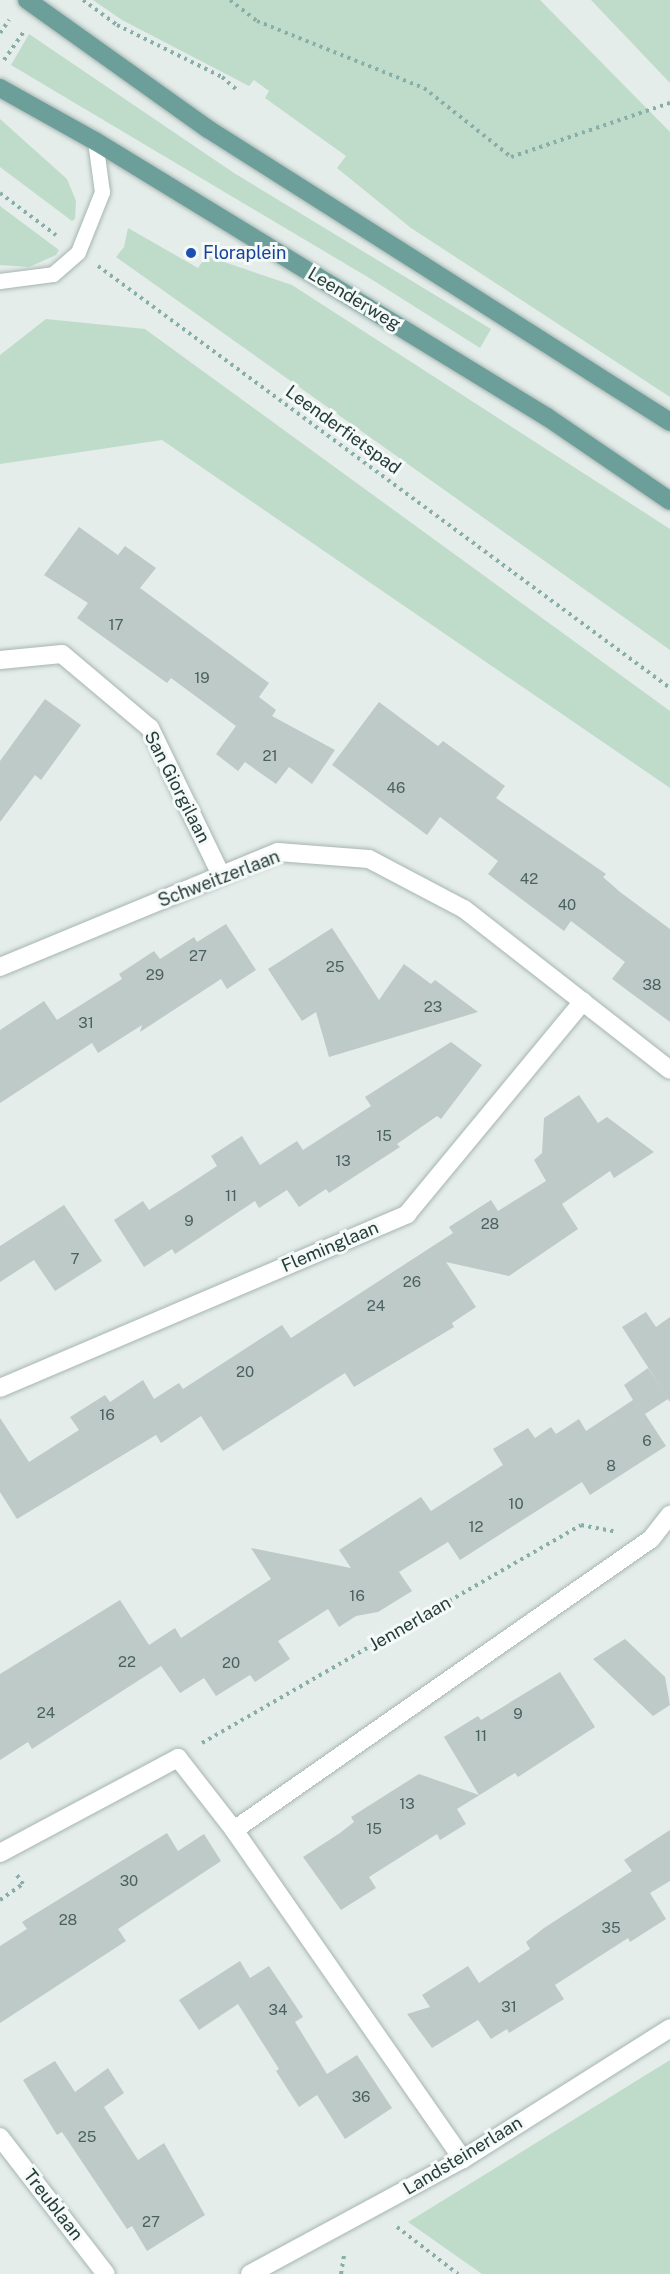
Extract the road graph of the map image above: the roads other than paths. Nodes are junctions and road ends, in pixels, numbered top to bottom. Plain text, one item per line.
1 (27, 0) edge
2 (0, 88) edge
3 (95, 141) junction
4 (0, 281) edge
5 (670, 422) edge
6 (670, 501) edge
7 (0, 660) edge
8 (221, 874) junction
9 (0, 967) edge
10 (583, 1001) junction
11 (670, 1070) edge
12 (0, 1388) edge
13 (670, 1515) edge
14 (234, 1830) junction
15 (0, 1853) edge
16 (670, 2028) edge
17 (0, 2137) edge
18 (463, 2159) junction
19 (106, 2274) edge
20 (250, 2274) edge

1 - 5 main road
2 - 3 main road, Leenderweg
3 - 4 lane
3 - 6 main road, Leenderweg
7 - 8 street, San Giorgilaan
8 - 9 street, Schweitzerlaan
8 - 10 street, Schweitzerlaan
10 - 11 street, Schweitzerlaan
10 - 12 street, Fleminglaan
13 - 14 street
14 - 15 street
14 - 18 street
16 - 18 street, Landsteinerlaan
17 - 19 street, Treublaan
18 - 20 street, Landsteinerlaan

